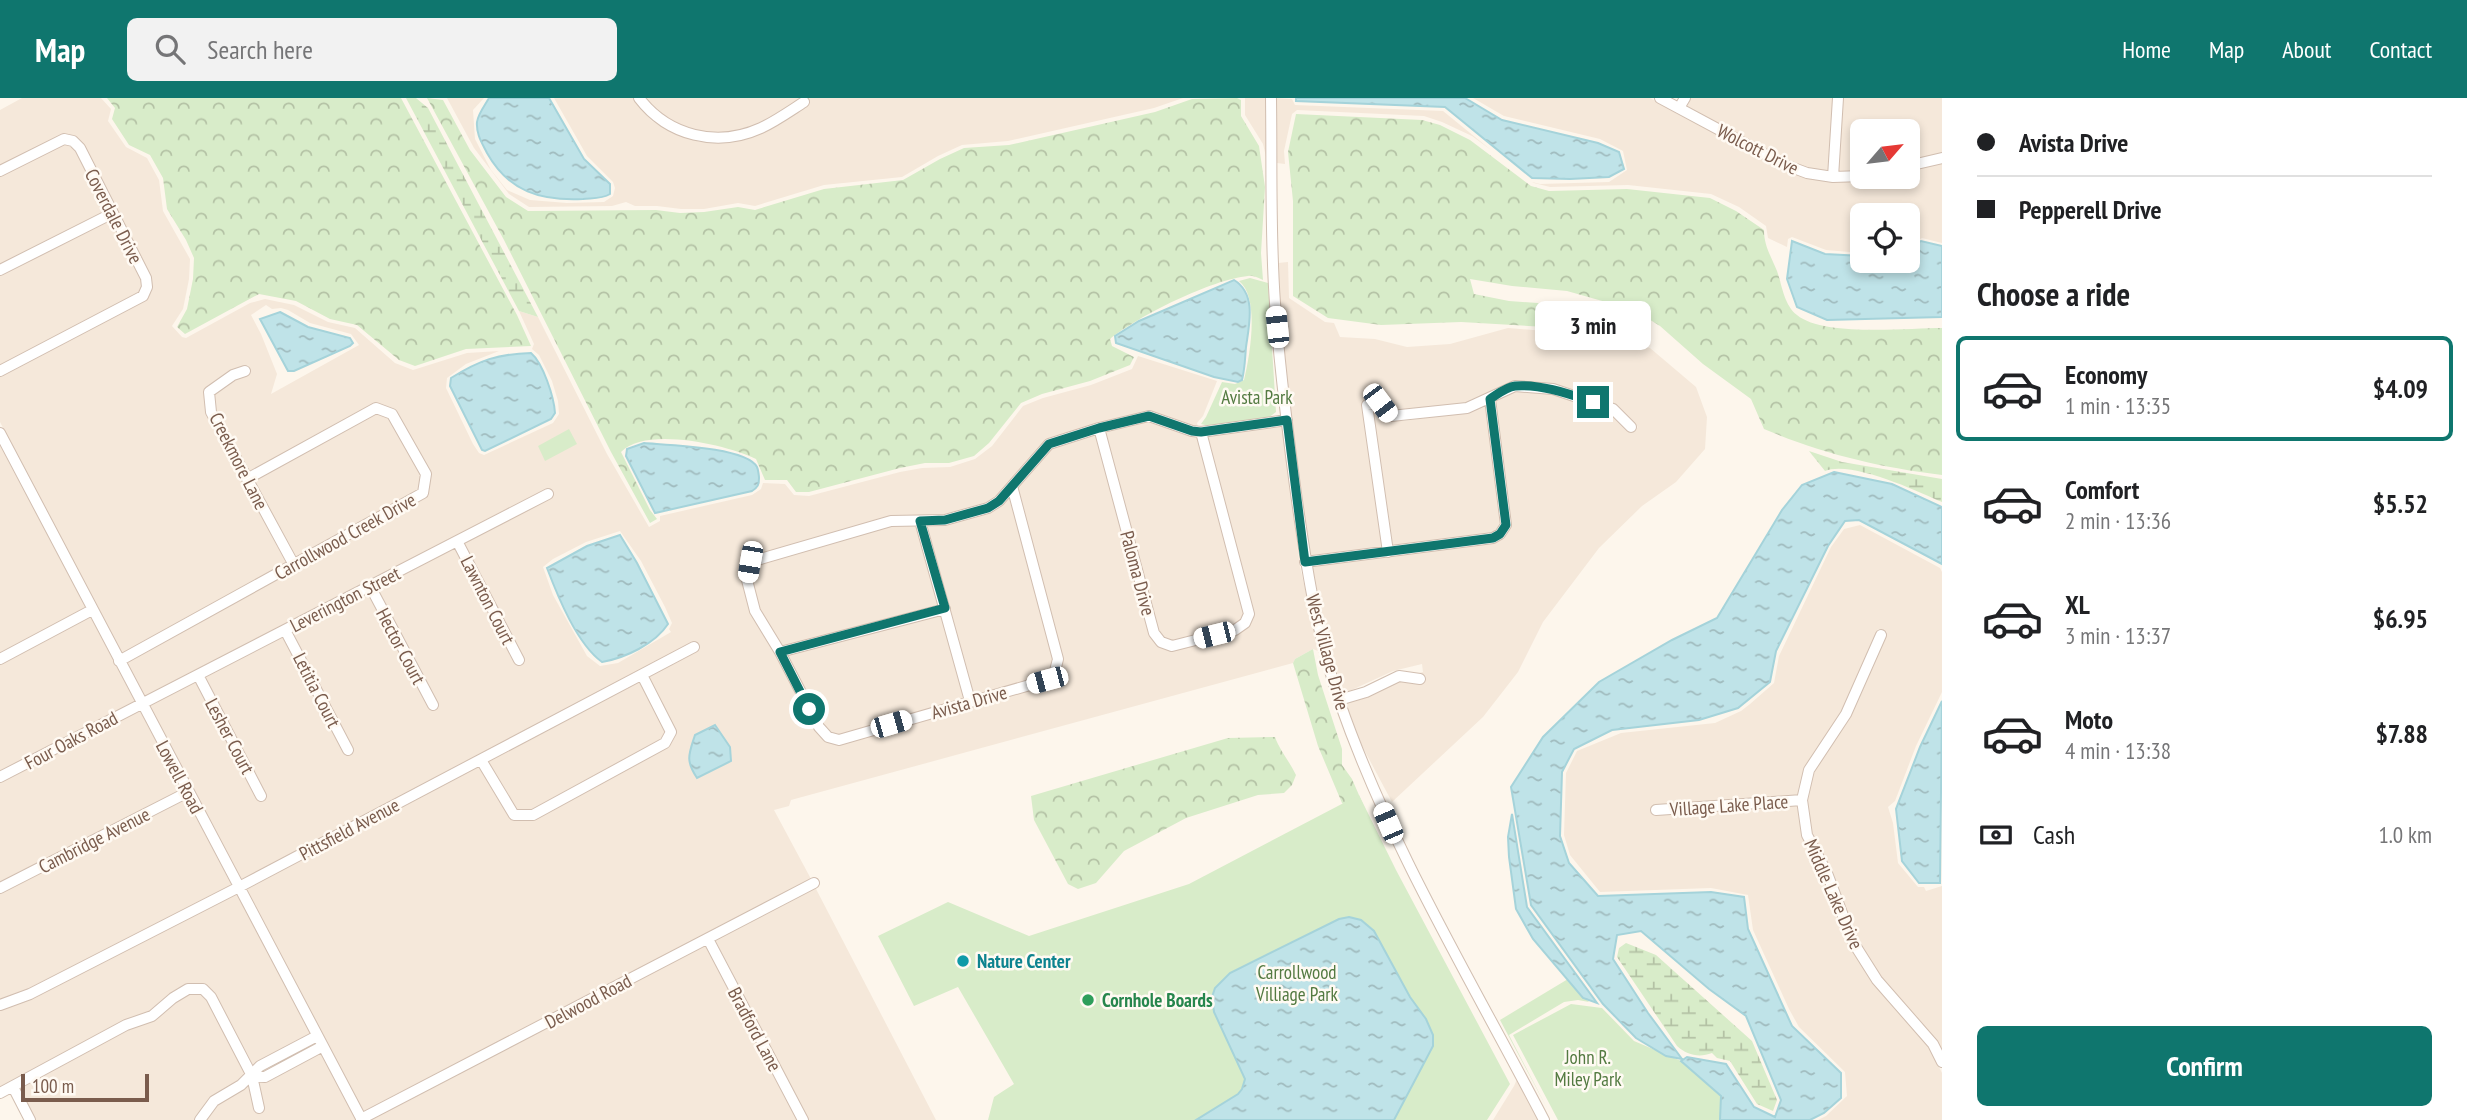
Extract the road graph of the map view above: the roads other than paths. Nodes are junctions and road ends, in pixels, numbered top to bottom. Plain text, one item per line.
1 (639, 98) edge
2 (1271, 98) edge
3 (1660, 98) edge
4 (1838, 98) edge
5 (804, 102) dead end
6 (1682, 103) edge
7 (1942, 158) edge
8 (1920, 163) edge
9 (0, 171) edge
10 (1850, 176) edge
11 (1833, 177) junction
12 (113, 213) junction
13 (0, 271) edge
14 (0, 371) edge
15 (245, 371) dead end
16 (1490, 399) junction
17 (1287, 420) junction
18 (1631, 427) dead end
19 (1099, 428) junction
20 (1201, 432) junction
21 (0, 433) edge
22 (247, 480) junction
23 (1012, 486) junction
24 (548, 494) dead end
25 (920, 521) junction
26 (457, 541) junction
27 (1388, 552) junction
28 (1305, 562) junction
29 (294, 565) junction
30 (370, 586) junction
31 (945, 608) junction
32 (92, 610) junction
33 (285, 630) junction
34 (1881, 635) dead end
35 (694, 648) dead end
36 (780, 652) junction
37 (0, 659) edge
38 (519, 660) dead end
39 (119, 661) junction
40 (198, 675) junction
41 (642, 675) junction
42 (1419, 679) dead end
43 (1339, 700) junction
44 (970, 701) junction
45 (141, 703) junction
46 (433, 705) dead end
47 (348, 750) dead end
48 (481, 760) junction
49 (0, 777) edge
50 (188, 792) junction
51 (261, 796) dead end
52 (1802, 800) junction
53 (1656, 810) dead end
54 (814, 883) dead end
55 (239, 887) junction
56 (0, 888) edge
57 (708, 939) junction
58 (0, 1005) edge
59 (317, 1036) junction
60 (323, 1046) junction
61 (1942, 1062) edge
62 (252, 1076) junction
63 (13, 1087) junction
64 (0, 1093) edge
65 (259, 1108) dead end
66 (362, 1119) edge
67 (30, 1120) edge
68 (201, 1120) edge
69 (803, 1120) edge
70 (1544, 1120) edge

1 - 5 street
2 - 17 street, West Village Drive
3 - 6 street, Wolcott Drive
4 - 11 street
6 - 11 street, Wolcott Drive
7 - 8 street
9 - 12 street, Coverdale Drive
10 - 11 street, Wolcott Drive
12 - 13 street
12 - 14 street, Coverdale Drive
15 - 22 street, Creekmore Lane
16 - 18 street
16 - 27 street
16 - 27 street
17 - 20 street, Avista Drive
17 - 28 street, West Village Drive
19 - 20 street, Avista Drive
19 - 20 street, Paloma Drive
19 - 23 street, Avista Drive
21 - 32 street, Lowell Road
22 - 29 street, Creekmore Lane
22 - 29 street, Carrollwood Creek Drive
23 - 25 street, Avista Drive
23 - 44 street, Avista Drive
24 - 26 street, Leverington Street
25 - 31 street
25 - 36 street, Avista Drive
26 - 30 street, Leverington Street
26 - 38 street, Lawnton Court
27 - 28 street
28 - 43 street, West Village Drive
29 - 39 street, Carrollwood Creek Drive
30 - 33 street, Leverington Street
30 - 46 street, Hector Court
31 - 36 street
31 - 44 street
32 - 37 street
32 - 39 street, Lowell Road
33 - 40 street, Leverington Street
33 - 47 street, Letitia Court
34 - 52 street, Middle Lake Drive
35 - 41 street, Pittsfield Avenue
36 - 44 street, Avista Drive
39 - 45 street, Lowell Road
40 - 45 street, Leverington Street
40 - 51 street, Lesher Court
41 - 48 street, Pittsfield Avenue
41 - 48 street
42 - 43 street
43 - 70 street, West Village Drive
45 - 49 street, Four Oaks Road
45 - 50 street, Lowell Road
48 - 55 street, Pittsfield Avenue
50 - 55 street, Lowell Road
50 - 56 street, Cambridge Avenue
52 - 53 street, Village Lake Place
52 - 61 street, Middle Lake Drive
54 - 57 street, Delwood Road
55 - 58 street, Pittsfield Avenue
55 - 59 street, Lowell Road
57 - 66 street, Delwood Road
57 - 69 street, Bradford Lane
59 - 60 street, Lowell Road
59 - 62 street
60 - 62 street
60 - 66 street, Lowell Road
62 - 63 street
62 - 65 street
62 - 68 street
63 - 64 street
63 - 67 street

